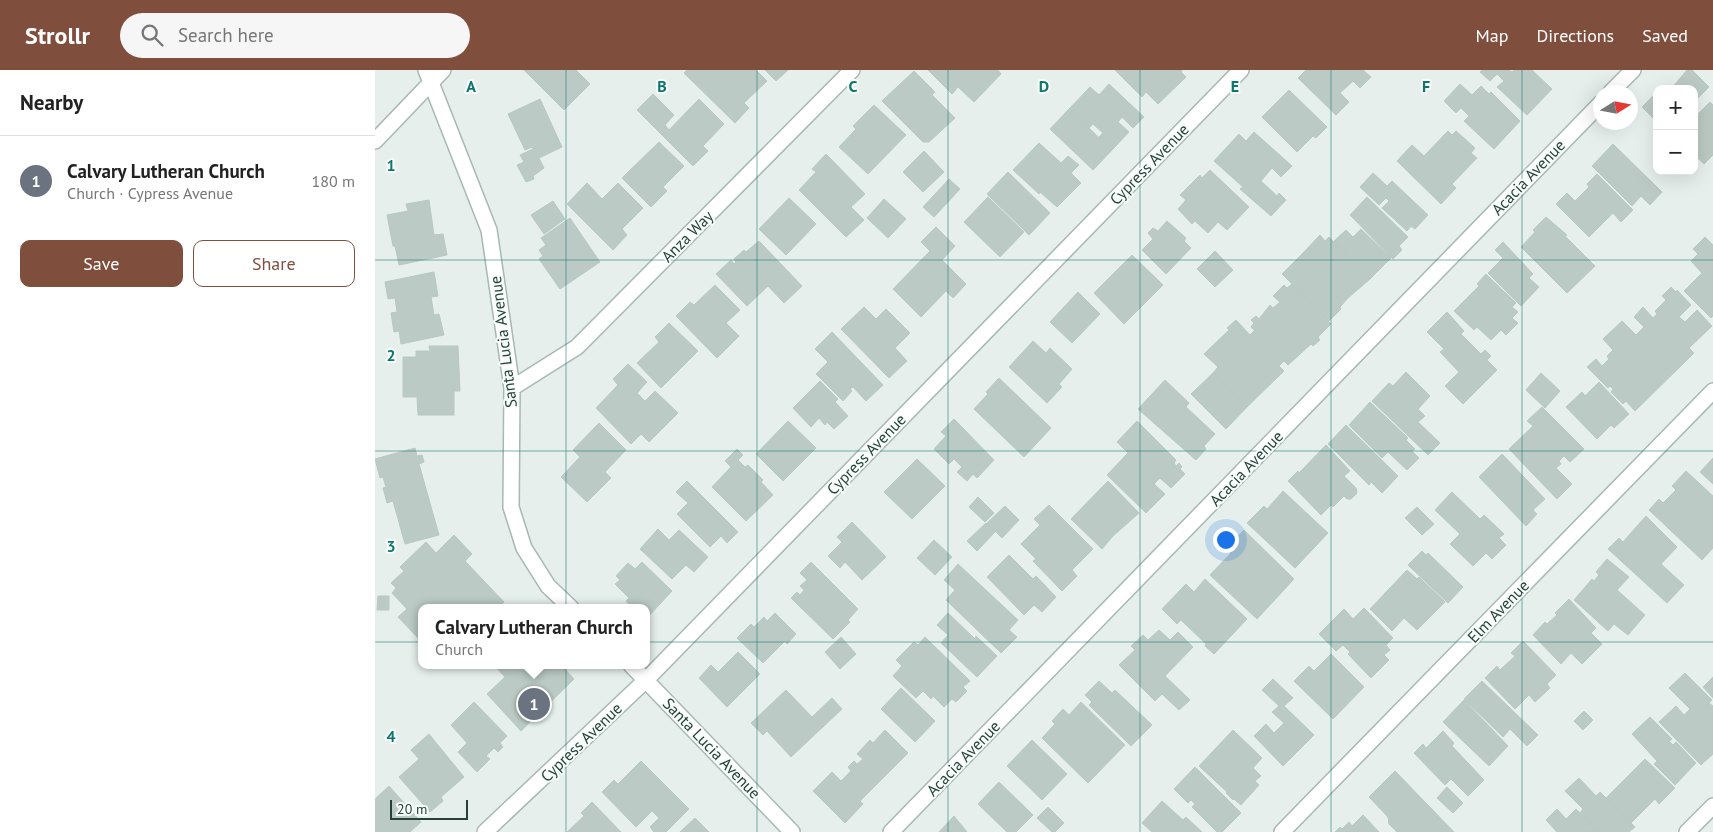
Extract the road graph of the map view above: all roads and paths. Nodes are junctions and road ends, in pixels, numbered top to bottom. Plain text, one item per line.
1 (443, 70) edge
2 (852, 70) edge
3 (1241, 70) edge
4 (1633, 70) edge
5 (429, 76) edge
6 (1618, 85) edge
7 (1593, 111) edge
8 (375, 141) edge
9 (512, 388) junction
10 (1713, 391) edge
11 (567, 604) edge
12 (635, 669) edge
13 (646, 680) junction
14 (1713, 806) edge
15 (485, 832) edge
16 (792, 832) edge
17 (891, 832) edge
18 (1282, 832) edge
19 (1687, 832) edge

1 - 5 street
2 - 9 street, Anza Way
3 - 13 street, Cypress Avenue
4 - 6 street
5 - 8 street
5 - 9 street, Santa Lucia Avenue
7 - 17 street, Acacia Avenue
9 - 11 street, Santa Lucia Avenue
10 - 18 street, Elm Avenue
12 - 13 street, Santa Lucia Avenue
13 - 15 street, Cypress Avenue
13 - 16 street, Santa Lucia Avenue
14 - 19 street

